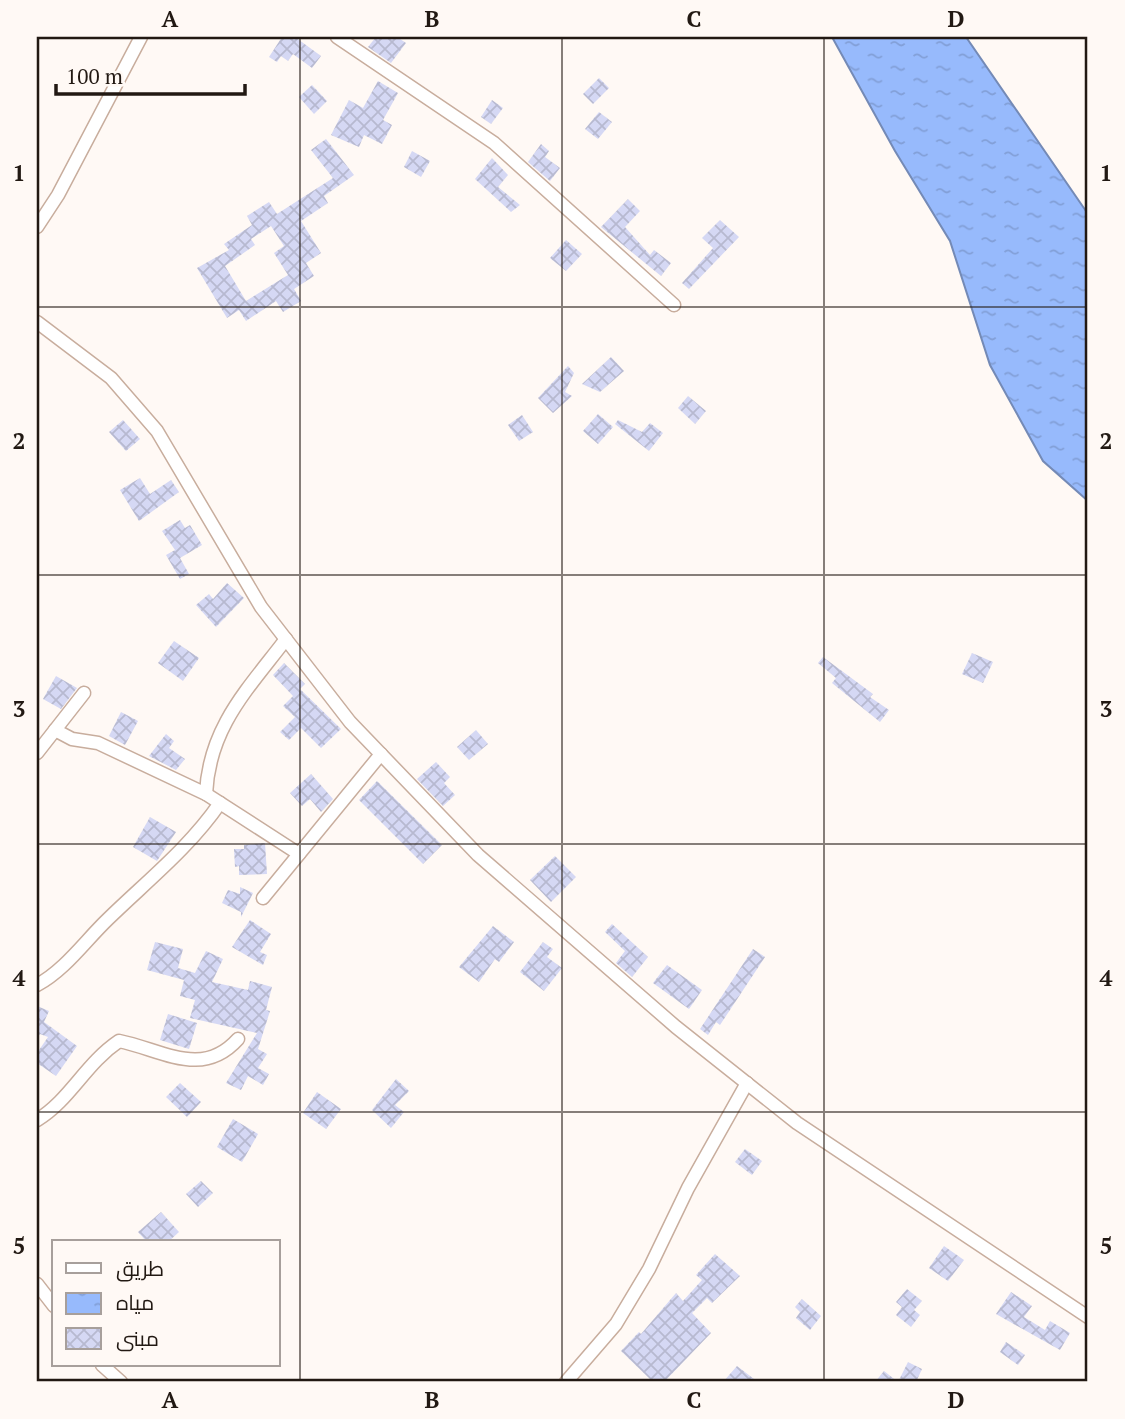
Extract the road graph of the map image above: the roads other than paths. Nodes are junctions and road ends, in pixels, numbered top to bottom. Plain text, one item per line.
1 (141, 37) edge
2 (337, 37) edge
3 (37, 227) edge
4 (674, 305) dead end
5 (37, 322) edge
6 (286, 639) junction
7 (84, 693) dead end
8 (55, 730) junction
9 (37, 753) edge
10 (381, 754) junction
11 (206, 794) junction
12 (220, 803) junction
13 (299, 854) junction
14 (263, 898) dead end
15 (37, 985) edge
16 (238, 1039) dead end
17 (747, 1083) junction
18 (37, 1120) edge
19 (37, 1284) edge
20 (52, 1303) edge
21 (1088, 1317) edge
22 (103, 1366) edge
23 (121, 1382) edge
24 (566, 1382) edge

1 - 3 street
2 - 4 street
5 - 6 street
6 - 10 street
6 - 11 street
7 - 8 street
8 - 9 street
8 - 11 street
10 - 13 street
10 - 17 street
11 - 12 street
12 - 13 street
12 - 15 street
13 - 14 street
16 - 18 street
17 - 21 street
17 - 24 street
19 - 20 street
22 - 23 street

